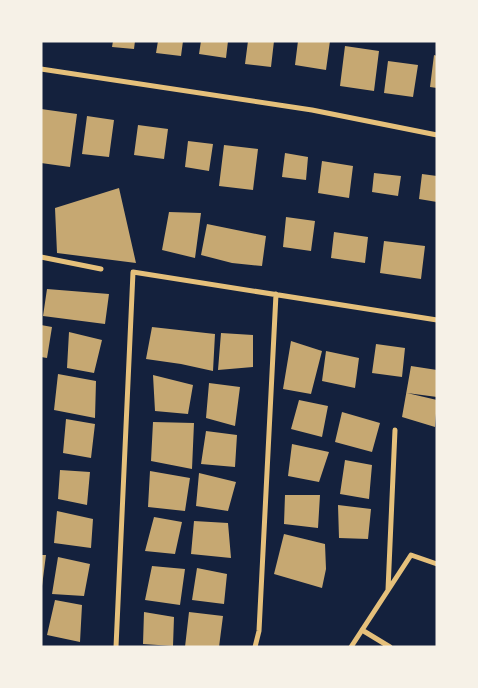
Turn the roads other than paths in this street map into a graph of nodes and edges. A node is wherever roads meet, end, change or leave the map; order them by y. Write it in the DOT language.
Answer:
graph roads {
  1 [pos="41,69"];
  2 [pos="437,135"];
  3 [pos="41,257"];
  4 [pos="100,269"];
  5 [pos="276,294"];
  6 [pos="437,320"];
  7 [pos="395,430"];
  8 [pos="437,564"];
  9 [pos="388,590"];
  10 [pos="362,630"];
  11 [pos="116,647"];
  12 [pos="256,647"];
  13 [pos="351,647"];
  14 [pos="390,647"];
  1 -- 2 [label="street"];
  3 -- 4 [label="street"];
  5 -- 6 [label="street"];
  5 -- 11 [label="street"];
  5 -- 12 [label="street"];
  7 -- 9 [label="street"];
  8 -- 9 [label="street"];
  9 -- 10 [label="street"];
  10 -- 13 [label="street"];
  10 -- 14 [label="street"];
}
